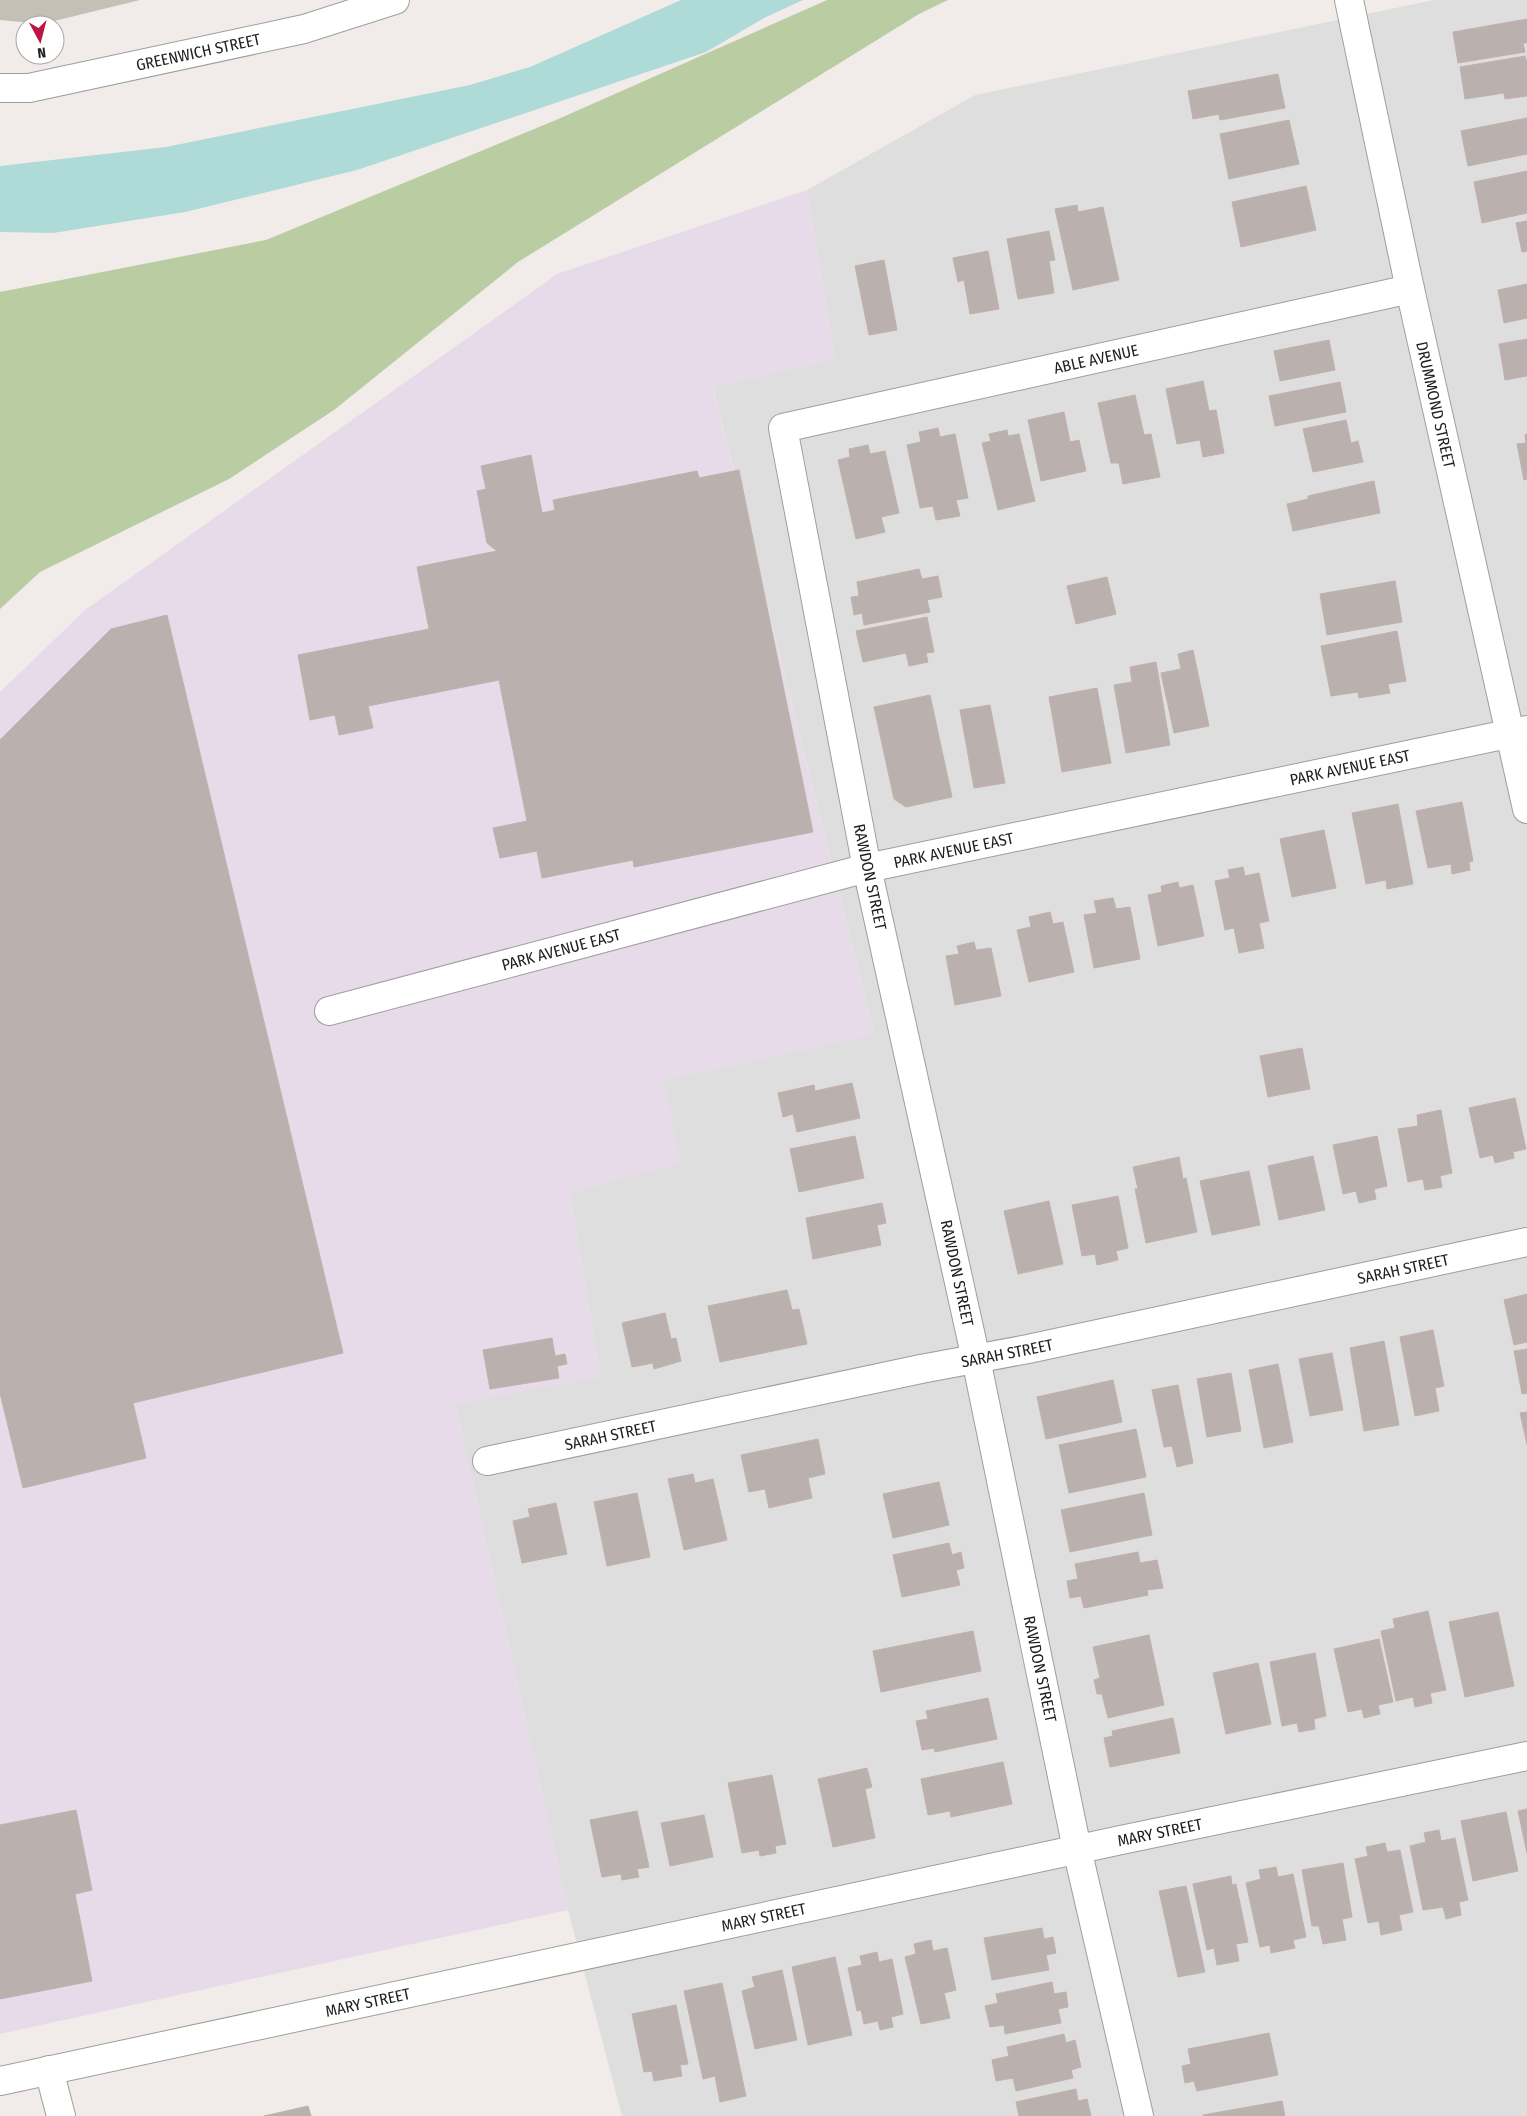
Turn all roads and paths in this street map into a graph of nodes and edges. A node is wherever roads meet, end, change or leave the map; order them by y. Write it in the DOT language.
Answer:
graph roads {
  1 [pos="395,0"];
  2 [pos="1349,0"];
  3 [pos="0,88"];
  4 [pos="1410,289"];
  5 [pos="783,428"];
  6 [pos="1518,732"];
  7 [pos="1527,809"];
  8 [pos="868,868"];
  9 [pos="329,1011"];
  10 [pos="1527,1242"];
  11 [pos="976,1359"];
  12 [pos="487,1461"];
  13 [pos="1527,1756"];
  14 [pos="1077,1849"];
  15 [pos="49,2070"];
  16 [pos="0,2081"];
  17 [pos="61,2116"];
  18 [pos="1139,2116"];
  1 -- 3 [label="street, GREENWICH STREET"];
  2 -- 4 [label="street, DRUMMOND STREET"];
  4 -- 5 [label="street, ABLE AVENUE"];
  4 -- 6 [label="street, DRUMMOND STREET"];
  5 -- 8 [label="street, RAWDON STREET"];
  6 -- 7 [label="street, DRUMMOND STREET"];
  6 -- 8 [label="street, PARK AVENUE EAST"];
  8 -- 9 [label="street, PARK AVENUE EAST"];
  8 -- 11 [label="street, RAWDON STREET"];
  10 -- 11 [label="street, SARAH STREET"];
  11 -- 12 [label="street, SARAH STREET"];
  11 -- 14 [label="street, RAWDON STREET"];
  13 -- 14 [label="street, MARY STREET"];
  14 -- 15 [label="street, MARY STREET"];
  14 -- 18 [label="street, RAWDON STREET"];
  15 -- 16 [label="street, MARY STREET"];
  15 -- 17 [label="street"];
}
